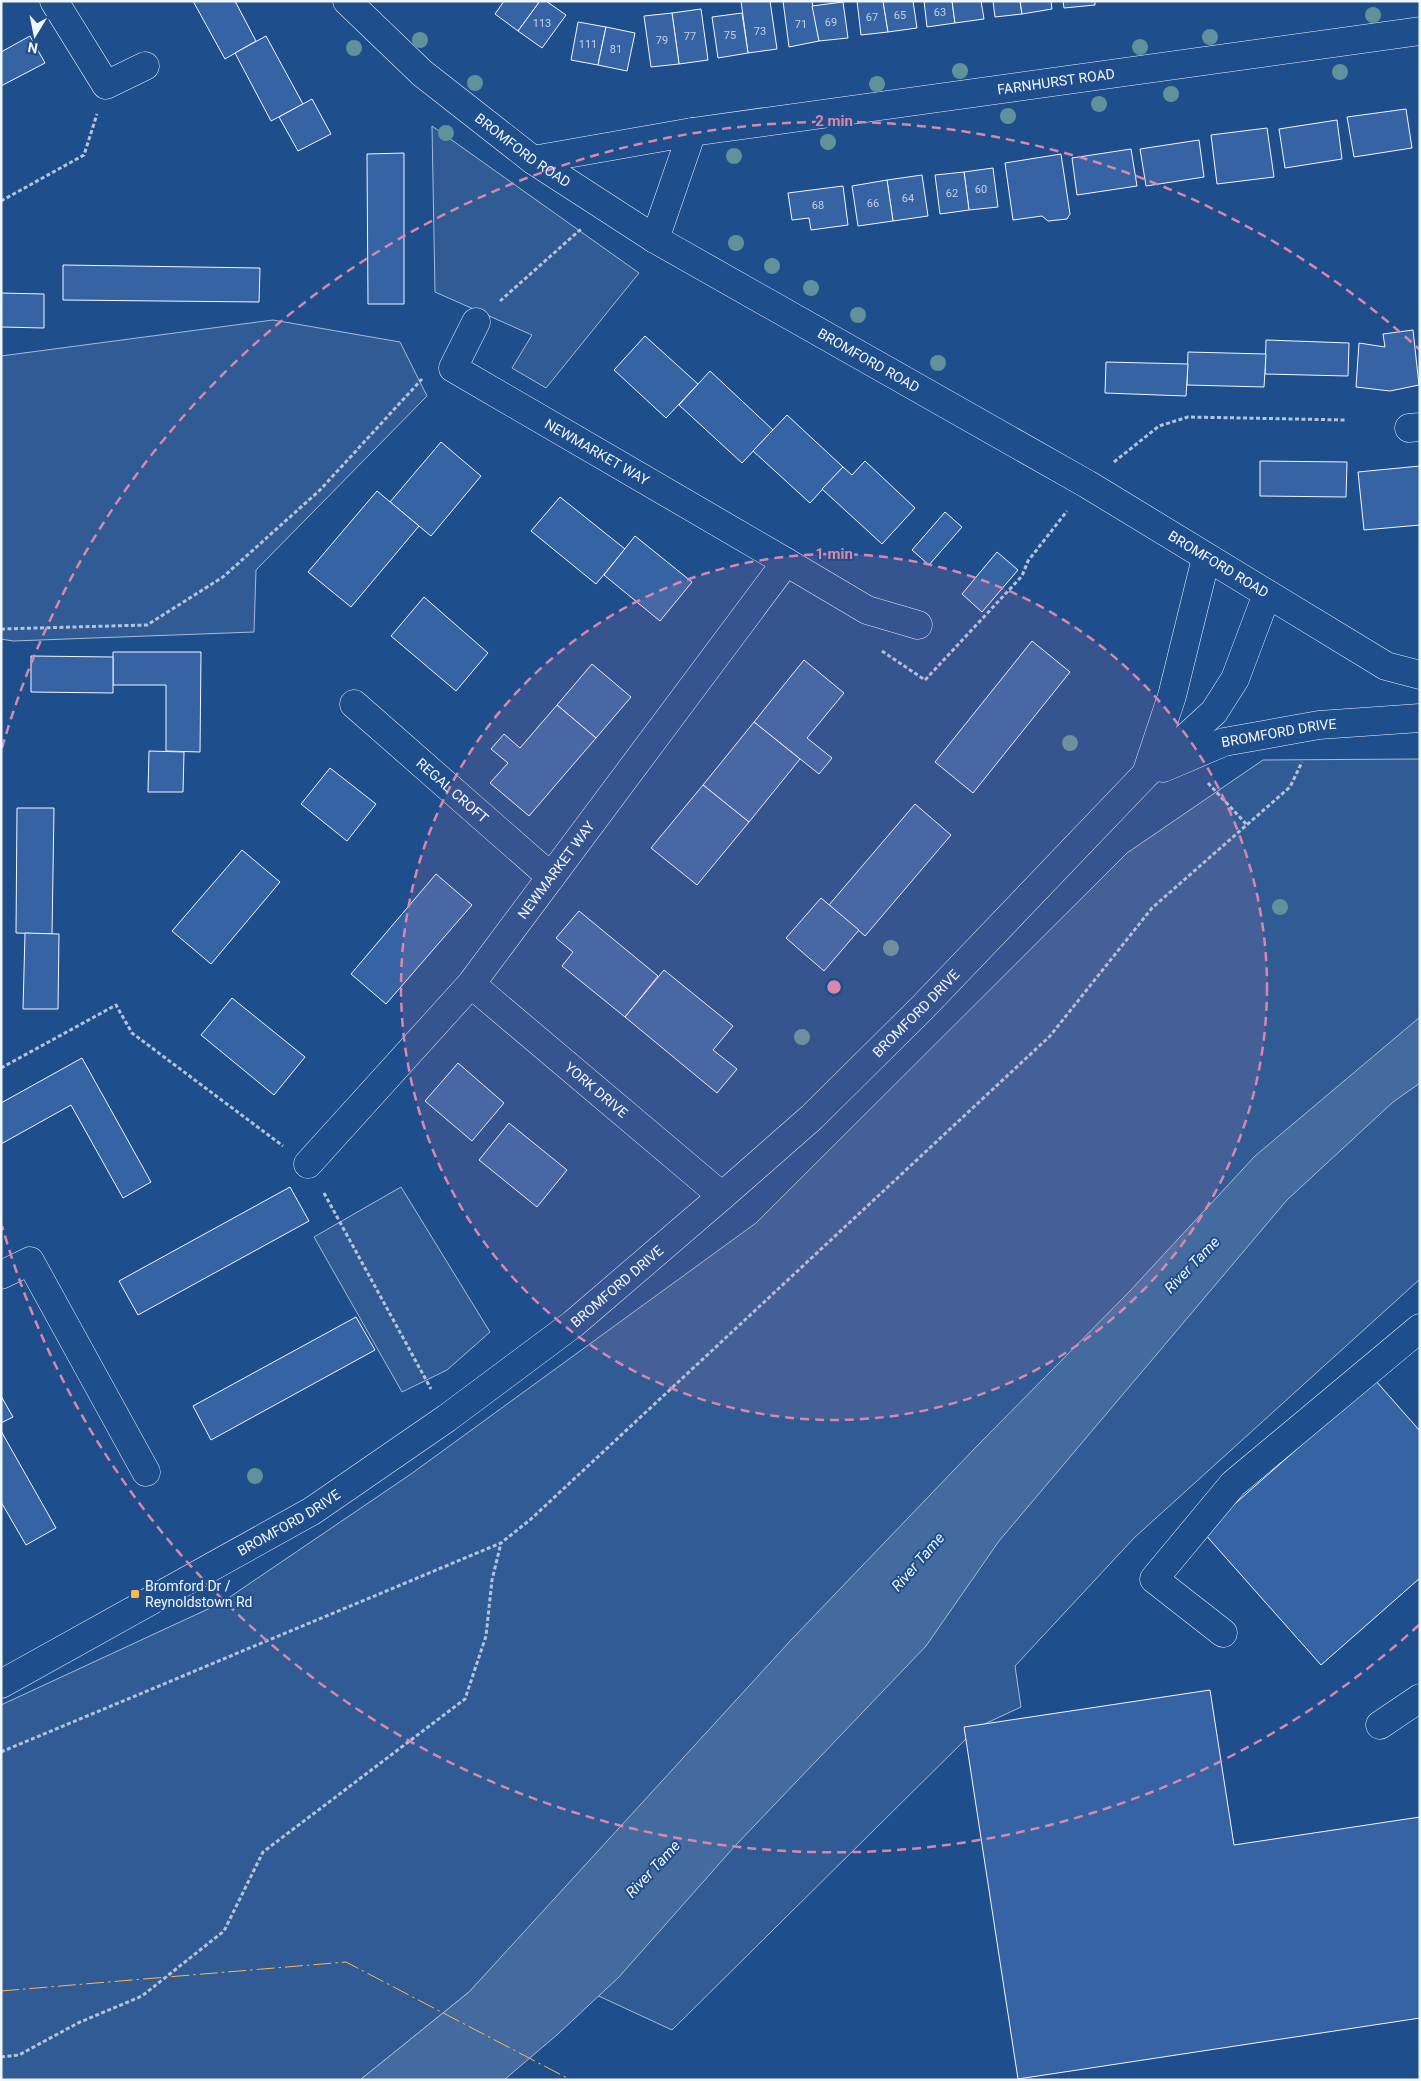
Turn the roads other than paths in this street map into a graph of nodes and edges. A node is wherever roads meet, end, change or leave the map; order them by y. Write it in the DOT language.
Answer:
graph roads {
  1 [pos="54,1"];
  2 [pos="347,1"];
  3 [pos="1420,31"];
  4 [pos="145,66"];
  5 [pos="692,132"];
  6 [pos="533,160"];
  7 [pos="655,239"];
  8 [pos="476,322"];
  9 [pos="1206,558"];
  10 [pos="786,562"];
  11 [pos="1267,594"];
  12 [pos="918,625"];
  13 [pos="1417,668"];
  14 [pos="354,704"];
  15 [pos="1420,718"];
  16 [pos="1145,775"];
  17 [pos="551,877"];
  18 [pos="470,984"];
  19 [pos="308,1164"];
  20 [pos="722,1196"];
  21 [pos="1,1275"];
  22 [pos="1420,1328"];
  23 [pos="146,1472"];
  24 [pos="1223,1633"];
  25 [pos="1,1684"];
  26 [pos="1420,1698"];
  27 [pos="1380,1725"];
  1 -- 4 [label="street"];
  2 -- 6 [label="street, BROMFORD ROAD"];
  3 -- 5 [label="street, FARNHURST ROAD"];
  5 -- 6 [label="street, FARNHURST ROAD"];
  5 -- 7 [label="street"];
  6 -- 7 [label="street, BROMFORD ROAD"];
  7 -- 9 [label="street, BROMFORD ROAD"];
  8 -- 10 [label="street, NEWMARKET WAY"];
  9 -- 11 [label="street, BROMFORD ROAD"];
  9 -- 16 [label="street, BROMFORD DRIVE"];
  10 -- 12 [label="street, NEWMARKET WAY"];
  10 -- 17 [label="street, NEWMARKET WAY"];
  11 -- 13 [label="street, BROMFORD ROAD"];
  11 -- 16 [label="street, BROMFORD DRIVE"];
  14 -- 17 [label="street, REGAL CROFT"];
  15 -- 16 [label="street, BROMFORD DRIVE"];
  16 -- 20 [label="street, BROMFORD DRIVE"];
  17 -- 18 [label="street, NEWMARKET WAY"];
  18 -- 19 [label="street, NEWMARKET WAY"];
  18 -- 20 [label="street, YORK DRIVE"];
  20 -- 25 [label="street, BROMFORD DRIVE"];
  21 -- 23 [label="street"];
  22 -- 24 [label="street"];
  26 -- 27 [label="street"];
}
